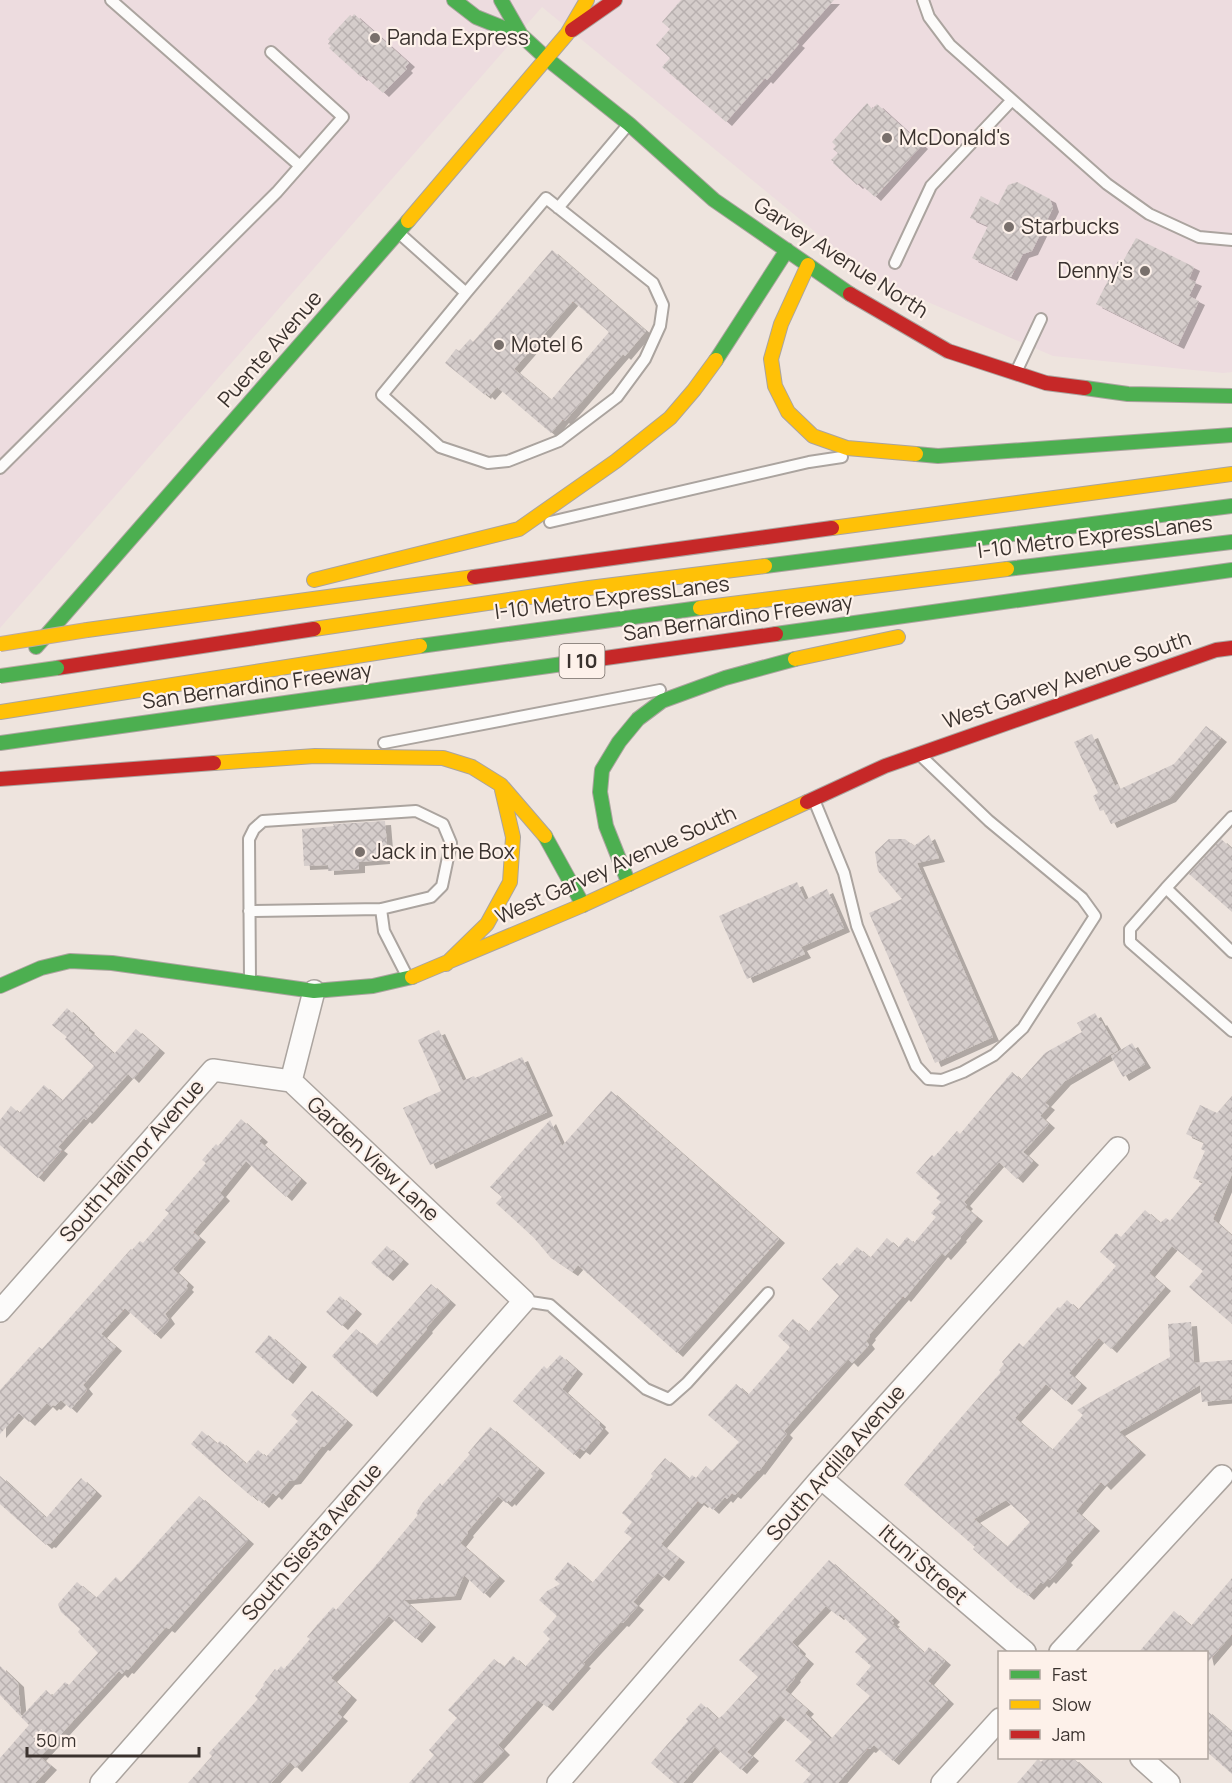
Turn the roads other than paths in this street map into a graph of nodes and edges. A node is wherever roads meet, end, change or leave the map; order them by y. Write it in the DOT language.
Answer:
graph roads {
  1 [pos="111,0"];
  2 [pos="454,0"];
  3 [pos="501,0"];
  4 [pos="587,0"];
  5 [pos="615,0"];
  6 [pos="922,0"];
  7 [pos="567,33"];
  8 [pos="521,35"];
  9 [pos="271,52"];
  10 [pos="546,58"];
  11 [pos="1012,100"];
  12 [pos="629,124"];
  13 [pos="300,166"];
  14 [pos="558,208"];
  15 [pos="399,232"];
  16 [pos="1232,240"];
  17 [pos="787,250"];
  18 [pos="896,262"];
  19 [pos="808,265"];
  20 [pos="466,293"];
  21 [pos="1041,319"];
  22 [pos="1015,373"];
  23 [pos="1232,396"];
  24 [pos="1232,435"];
  25 [pos="881,452"];
  26 [pos="0,468"];
  27 [pos="1232,474"];
  28 [pos="1232,506"];
  29 [pos="519,529"];
  30 [pos="1232,542"];
  31 [pos="1232,570"];
  32 [pos="1164,580"];
  33 [pos="306,581"];
  34 [pos="248,594"];
  35 [pos="981,619"];
  36 [pos="87,630"];
  37 [pos="913,634"];
  38 [pos="0,644"];
  39 [pos="1232,648"];
  40 [pos="1216,650"];
  41 [pos="1232,664"];
  42 [pos="0,676"];
  43 [pos="725,678"];
  44 [pos="0,688"];
  45 [pos="0,712"];
  46 [pos="0,743"];
  47 [pos="919,754"];
  48 [pos="315,756"];
  49 [pos="0,778"];
  50 [pos="501,785"];
  51 [pos="814,799"];
  52 [pos="1232,817"];
  53 [pos="629,884"];
  54 [pos="1166,888"];
  55 [pos="583,905"];
  56 [pos="381,909"];
  57 [pos="249,911"];
  58 [pos="1232,952"];
  59 [pos="446,964"];
  60 [pos="408,979"];
  61 [pos="250,982"];
  62 [pos="0,986"];
  63 [pos="314,991"];
  64 [pos="1232,1031"];
  65 [pos="291,1081"];
  66 [pos="1118,1148"];
  67 [pos="768,1293"];
  68 [pos="524,1301"];
  69 [pos="0,1311"];
  70 [pos="1222,1476"];
  71 [pos="822,1478"];
  72 [pos="1023,1651"];
  73 [pos="1062,1651"];
  74 [pos="998,1720"];
  75 [pos="1142,1759"];
  76 [pos="101,1783"];
  77 [pos="558,1783"];
  78 [pos="942,1783"];
  79 [pos="1169,1783"];
  1 -- 13 [label="lane"];
  2 -- 8 [label="main road"];
  3 -- 8 [label="main road"];
  4 -- 7 [label="main road, Puente Avenue"];
  5 -- 7 [label="main road, Puente Avenue"];
  6 -- 11 [label="lane"];
  7 -- 10 [label="main road, Puente Avenue"];
  8 -- 10 [label="main road, Garvey Avenue North"];
  9 -- 13 [label="lane"];
  10 -- 12 [label="main road, Garvey Avenue North"];
  10 -- 15 [label="main road, Puente Avenue"];
  11 -- 16 [label="lane"];
  11 -- 18 [label="lane"];
  12 -- 14 [label="lane"];
  12 -- 17 [label="main road, Garvey Avenue North"];
  13 -- 26 [label="lane"];
  14 -- 20 [label="lane"];
  14 -- 20 [label="lane"];
  15 -- 20 [label="lane"];
  15 -- 44 [label="main road, Puente Avenue"];
  17 -- 19 [label="main road, Garvey Avenue North"];
  17 -- 29 [label="main road"];
  19 -- 22 [label="main road, Garvey Avenue North"];
  19 -- 25 [label="main road"];
  21 -- 22 [label="lane"];
  22 -- 23 [label="main road, Garvey Avenue North"];
  24 -- 25 [label="main road"];
  25 -- 29 [label="lane"];
  27 -- 36 [label="main road"];
  28 -- 42 [label="main road, I-10 Metro ExpressLanes, bridge"];
  29 -- 33 [label="main road"];
  30 -- 45 [label="main road, I-10 Metro ExpressLanes"];
  31 -- 32 [label="main road, San Bernardino Freeway / I 10"];
  32 -- 35 [label="main road"];
  32 -- 46 [label="main road, San Bernardino Freeway / I 10"];
  34 -- 36 [label="main road"];
  36 -- 38 [label="main road, bridge"];
  37 -- 43 [label="main road"];
  39 -- 40 [label="main road, West Garvey Avenue South"];
  40 -- 41 [label="main road"];
  40 -- 47 [label="main road, West Garvey Avenue South"];
  43 -- 48 [label="lane"];
  43 -- 53 [label="main road"];
  47 -- 51 [label="main road, West Garvey Avenue South"];
  47 -- 51 [label="lane"];
  48 -- 49 [label="main road"];
  48 -- 50 [label="main road"];
  50 -- 55 [label="main road"];
  50 -- 59 [label="main road"];
  51 -- 53 [label="main road, West Garvey Avenue South"];
  52 -- 54 [label="lane"];
  53 -- 55 [label="main road, West Garvey Avenue South"];
  54 -- 58 [label="lane"];
  54 -- 64 [label="lane"];
  55 -- 59 [label="main road, West Garvey Avenue South"];
  56 -- 57 [label="lane"];
  56 -- 57 [label="lane"];
  56 -- 60 [label="lane"];
  57 -- 61 [label="lane"];
  59 -- 60 [label="main road, West Garvey Avenue South"];
  60 -- 63 [label="main road, West Garvey Avenue South"];
  61 -- 62 [label="main road, West Garvey Avenue South"];
  61 -- 63 [label="main road, West Garvey Avenue South"];
  63 -- 65 [label="street, Garden View Lane"];
  65 -- 68 [label="street, Garden View Lane"];
  65 -- 69 [label="street, South Halinor Avenue"];
  66 -- 71 [label="street, South Ardilla Avenue"];
  67 -- 68 [label="lane"];
  68 -- 76 [label="street, South Siesta Avenue"];
  70 -- 73 [label="street"];
  71 -- 72 [label="street, Ituni Street"];
  71 -- 77 [label="street, South Ardilla Avenue"];
  74 -- 78 [label="street"];
  75 -- 79 [label="street"];
}
